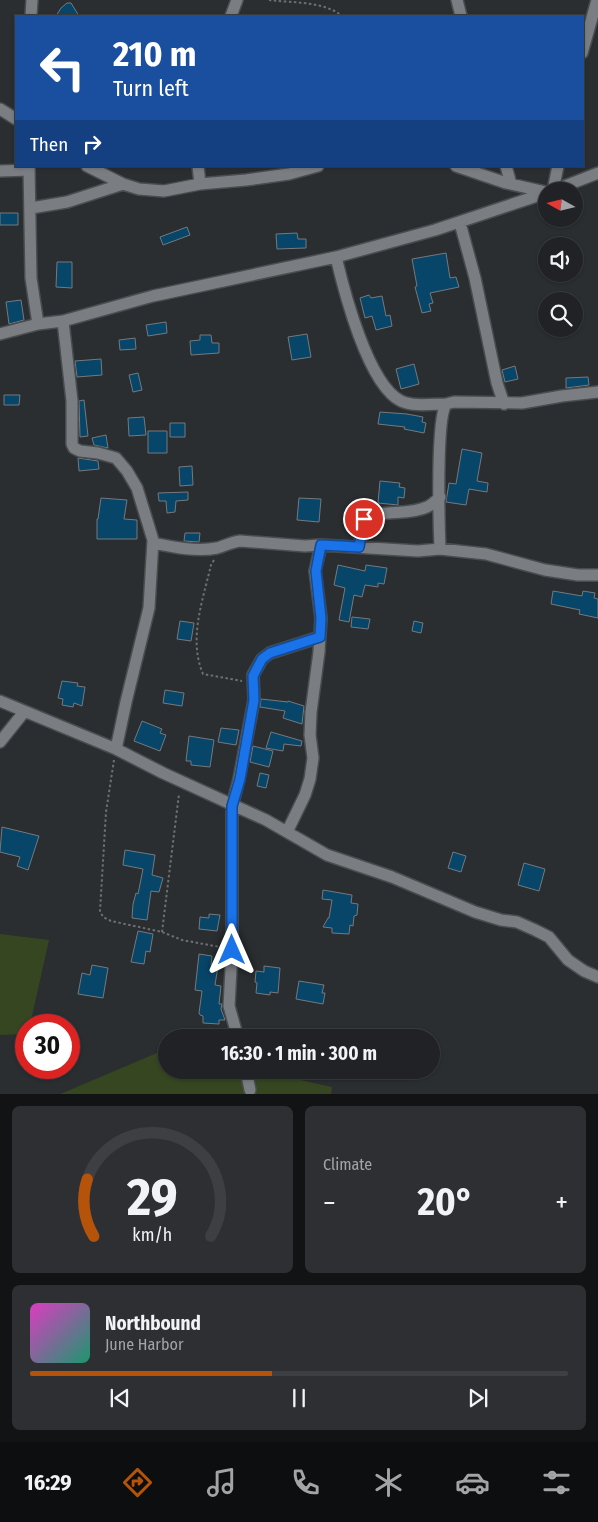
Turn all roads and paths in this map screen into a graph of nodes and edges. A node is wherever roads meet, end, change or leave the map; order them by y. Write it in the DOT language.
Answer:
graph roads {
  1 [pos="32,0"];
  2 [pos="237,0"];
  3 [pos="270,0"];
  4 [pos="456,0"];
  5 [pos="598,0"];
  6 [pos="31,15"];
  7 [pos="232,15"];
  8 [pos="341,15"];
  9 [pos="461,15"];
  10 [pos="584,46"];
  11 [pos="0,109"];
  12 [pos="15,118"];
  13 [pos="89,167"];
  14 [pos="198,167"];
  15 [pos="314,167"];
  16 [pos="459,167"];
  17 [pos="506,167"];
  18 [pos="558,167"];
  19 [pos="29,168"];
  20 [pos="0,171"];
  21 [pos="598,173"];
  22 [pos="552,182"];
  23 [pos="575,182"];
  24 [pos="122,184"];
  25 [pos="200,184"];
  26 [pos="511,184"];
  27 [pos="538,190"];
  28 [pos="538,196"];
  29 [pos="30,208"];
  30 [pos="460,222"];
  31 [pos="336,257"];
  32 [pos="63,321"];
  33 [pos="38,324"];
  34 [pos="0,334"];
  35 [pos="598,392"];
  36 [pos="446,404"];
  37 [pos="504,404"];
  38 [pos="440,497"];
  39 [pos="153,543"];
  40 [pos="321,545"];
  41 [pos="359,547"];
  42 [pos="220,548"];
  43 [pos="440,550"];
  44 [pos="598,575"];
  45 [pos="320,637"];
  46 [pos="254,684"];
  47 [pos="0,701"];
  48 [pos="24,712"];
  49 [pos="0,742"];
  50 [pos="116,749"];
  51 [pos="180,782"];
  52 [pos="232,806"];
  53 [pos="287,832"];
  54 [pos="162,932"];
  55 [pos="232,950"];
  56 [pos="598,977"];
  57 [pos="235,1029"];
  58 [pos="248,1079"];
  59 [pos="250,1090"];
  1 -- 6 [label="street"];
  2 -- 7 [label="street"];
  3 -- 8 [label="path"];
  4 -- 9 [label="street"];
  5 -- 10 [label="street"];
  11 -- 12 [label="street"];
  13 -- 24 [label="street"];
  14 -- 25 [label="street"];
  15 -- 25 [label="street"];
  16 -- 26 [label="street"];
  17 -- 26 [label="street"];
  18 -- 22 [label="street"];
  19 -- 20 [label="street"];
  19 -- 29 [label="street"];
  21 -- 23 [label="street"];
  24 -- 25 [label="street"];
  24 -- 29 [label="street"];
  26 -- 27 [label="street"];
  28 -- 30 [label="street"];
  29 -- 33 [label="street"];
  30 -- 31 [label="street"];
  30 -- 37 [label="street"];
  31 -- 32 [label="street"];
  31 -- 36 [label="street"];
  32 -- 33 [label="street"];
  32 -- 39 [label="street"];
  33 -- 34 [label="street"];
  35 -- 37 [label="street"];
  36 -- 37 [label="street"];
  36 -- 38 [label="street"];
  38 -- 41 [label="street"];
  38 -- 43 [label="street"];
  39 -- 42 [label="street"];
  39 -- 50 [label="street"];
  40 -- 41 [label="street"];
  40 -- 42 [label="street"];
  40 -- 45 [label="street"];
  41 -- 43 [label="street"];
  42 -- 46 [label="path"];
  43 -- 44 [label="street"];
  45 -- 46 [label="street"];
  45 -- 53 [label="street"];
  46 -- 52 [label="street"];
  47 -- 48 [label="street"];
  48 -- 49 [label="street"];
  48 -- 50 [label="street"];
  50 -- 51 [label="street"];
  50 -- 54 [label="path"];
  51 -- 52 [label="street"];
  51 -- 54 [label="path"];
  52 -- 53 [label="street"];
  52 -- 55 [label="street"];
  53 -- 56 [label="street"];
  54 -- 55 [label="path"];
  55 -- 57 [label="street"];
  58 -- 59 [label="street"];
}
